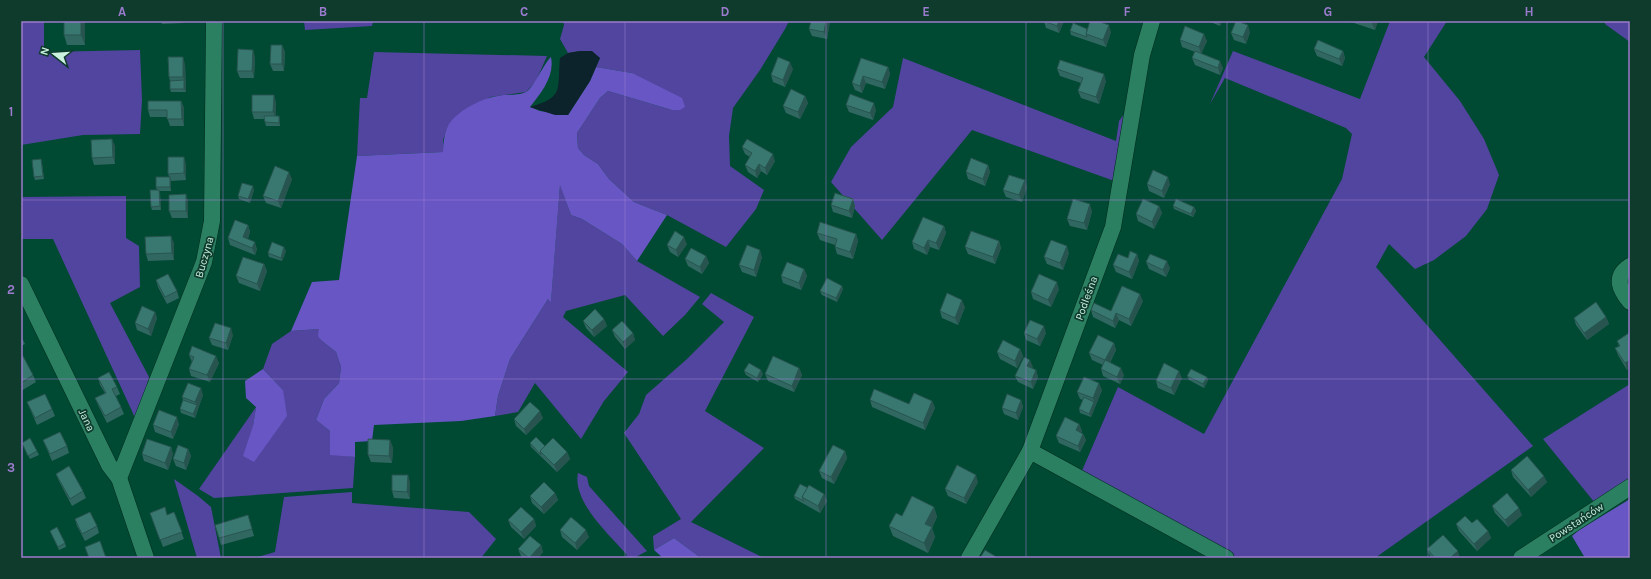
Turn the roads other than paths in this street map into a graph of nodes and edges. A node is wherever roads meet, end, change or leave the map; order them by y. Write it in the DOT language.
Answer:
graph roads {
  1 [pos="214,21"];
  2 [pos="1152,21"];
  3 [pos="1630,266"];
  4 [pos="21,284"];
  5 [pos="1630,302"];
  6 [pos="1030,451"];
  7 [pos="119,478"];
  8 [pos="1630,487"];
  9 [pos="146,558"];
  10 [pos="968,558"];
  11 [pos="1226,558"];
  12 [pos="1521,558"];
  1 -- 7 [label="street, Buczyna"];
  2 -- 6 [label="street, Podleśna"];
  3 -- 5 [label="street"];
  4 -- 7 [label="street, Jana"];
  6 -- 10 [label="street, Podleśna"];
  6 -- 11 [label="street"];
  7 -- 9 [label="street, Jana"];
  8 -- 12 [label="street, Powstańców"];
}
